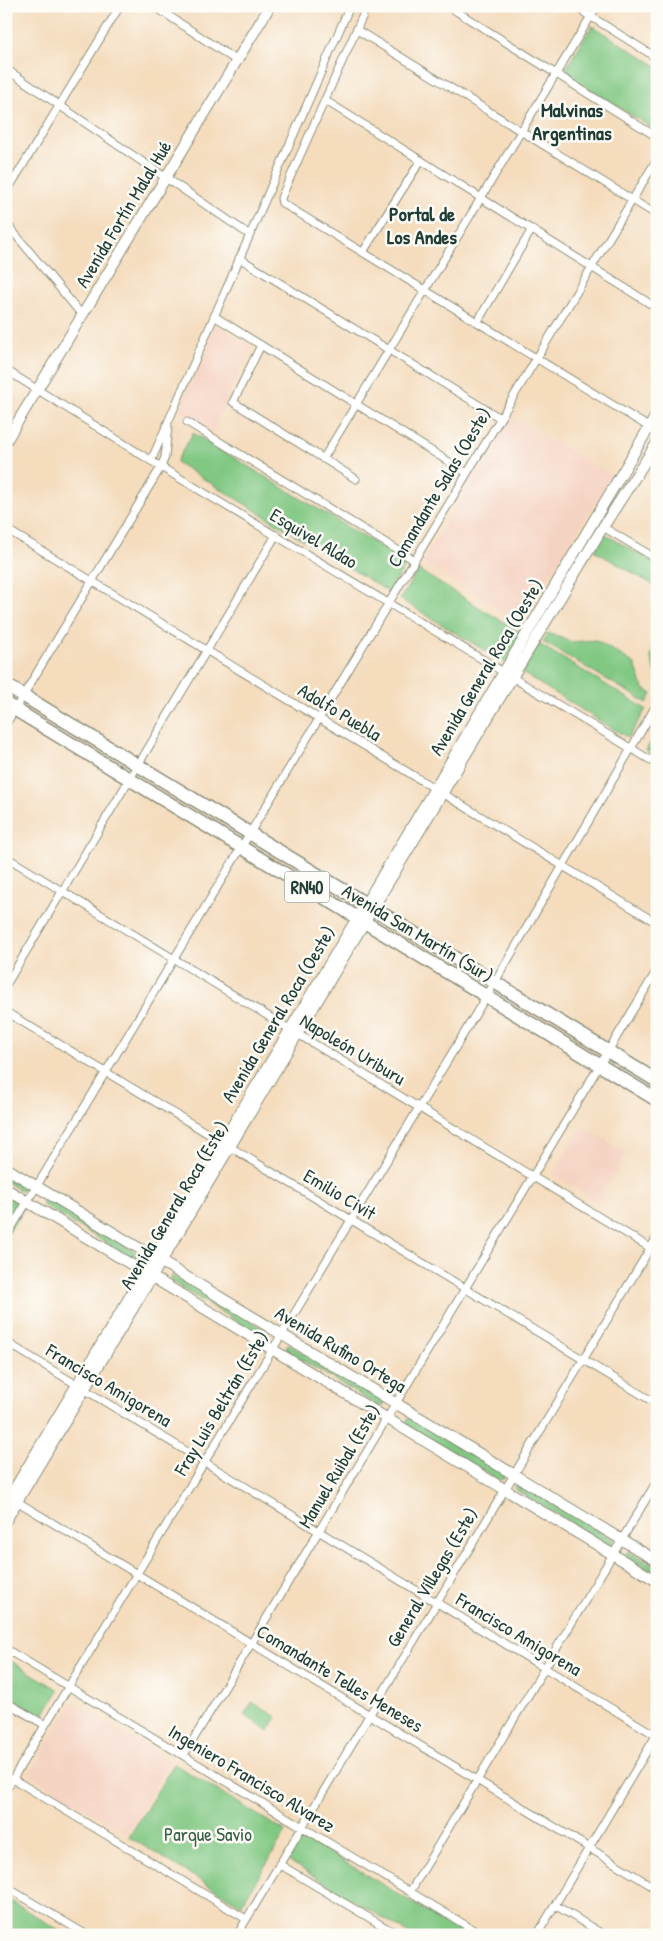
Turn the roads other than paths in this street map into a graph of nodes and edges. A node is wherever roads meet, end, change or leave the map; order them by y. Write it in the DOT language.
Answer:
graph roads {
  1 [pos="120,6"];
  2 [pos="154,6"];
  3 [pos="270,6"];
  4 [pos="367,6"];
  5 [pos="448,6"];
  6 [pos="574,6"];
  7 [pos="596,6"];
  8 [pos="348,8"];
  9 [pos="590,16"];
  10 [pos="357,30"];
  11 [pos="657,58"];
  12 [pos="237,61"];
  13 [pos="6,69"];
  14 [pos="556,74"];
  15 [pos="326,101"];
  16 [pos="60,105"];
  17 [pos="522,130"];
  18 [pos="657,137"];
  19 [pos="657,159"];
  20 [pos="421,160"];
  21 [pos="165,177"];
  22 [pos="6,193"];
  23 [pos="482,197"];
  24 [pos="632,199"];
  25 [pos="657,215"];
  26 [pos="6,223"];
  27 [pos="532,229"];
  28 [pos="250,235"];
  29 [pos="363,252"];
  30 [pos="239,258"];
  31 [pos="591,266"];
  32 [pos="425,290"];
  33 [pos="657,308"];
  34 [pos="82,315"];
  35 [pos="214,316"];
  36 [pos="478,321"];
  37 [pos="261,345"];
  38 [pos="389,350"];
  39 [pos="536,358"];
  40 [pos="6,370"];
  41 [pos="37,390"];
  42 [pos="356,404"];
  43 [pos="657,414"];
  44 [pos="169,418"];
  45 [pos="500,418"];
  46 [pos="187,422"];
  47 [pos="653,430"];
  48 [pos="6,441"];
  49 [pos="657,442"];
  50 [pos="323,459"];
  51 [pos="151,461"];
  52 [pos="161,467"];
  53 [pos="467,473"];
  54 [pos="356,479"];
  55 [pos="603,527"];
  56 [pos="6,529"];
  57 [pos="276,534"];
  58 [pos="657,559"];
  59 [pos="414,560"];
  60 [pos="93,581"];
  61 [pos="389,602"];
  62 [pos="207,650"];
  63 [pos="508,675"];
  64 [pos="6,685"];
  65 [pos="23,695"];
  66 [pos="11,706"];
  67 [pos="656,708"];
  68 [pos="319,718"];
  69 [pos="6,724"];
  70 [pos="630,748"];
  71 [pos="657,764"];
  72 [pos="138,765"];
  73 [pos="130,779"];
  74 [pos="439,791"];
  75 [pos="249,833"];
  76 [pos="241,847"];
  77 [pos="6,857"];
  78 [pos="562,865"];
  79 [pos="62,892"];
  80 [pos="369,905"];
  81 [pos="360,920"];
  82 [pos="657,923"];
  83 [pos="174,959"];
  84 [pos="657,970"];
  85 [pos="495,982"];
  86 [pos="6,985"];
  87 [pos="486,996"];
  88 [pos="6,1012"];
  89 [pos="293,1032"];
  90 [pos="608,1051"];
  91 [pos="600,1065"];
  92 [pos="106,1072"];
  93 [pos="657,1081"];
  94 [pos="657,1100"];
  95 [pos="419,1108"];
  96 [pos="226,1144"];
  97 [pos="6,1168"];
  98 [pos="532,1177"];
  99 [pos="37,1186"];
  100 [pos="6,1189"];
  101 [pos="27,1202"];
  102 [pos="351,1220"];
  103 [pos="6,1237"];
  104 [pos="657,1237"];
  105 [pos="650,1248"];
  106 [pos="657,1252"];
  107 [pos="157,1259"];
  108 [pos="148,1274"];
  109 [pos="465,1288"];
  110 [pos="282,1334"];
  111 [pos="6,1342"];
  112 [pos="273,1349"];
  113 [pos="582,1359"];
  114 [pos="81,1387"];
  115 [pos="396,1403"];
  116 [pos="657,1404"];
  117 [pos="387,1418"];
  118 [pos="204,1462"];
  119 [pos="513,1474"];
  120 [pos="657,1481"];
  121 [pos="504,1488"];
  122 [pos="10,1499"];
  123 [pos="6,1520"];
  124 [pos="319,1531"];
  125 [pos="622,1540"];
  126 [pos="613,1554"];
  127 [pos="657,1561"];
  128 [pos="137,1574"];
  129 [pos="657,1581"];
  130 [pos="436,1602"];
  131 [pos="251,1643"];
  132 [pos="6,1649"];
  133 [pos="544,1668"];
  134 [pos="69,1686"];
  135 [pos="6,1702"];
  136 [pos="369,1714"];
  137 [pos="45,1726"];
  138 [pos="656,1735"];
  139 [pos="184,1756"];
  140 [pos="13,1779"];
  141 [pos="477,1780"];
  142 [pos="6,1790"];
  143 [pos="302,1826"];
  144 [pos="589,1848"];
  145 [pos="279,1864"];
  146 [pos="6,1887"];
  147 [pos="657,1889"];
  148 [pos="410,1892"];
  149 [pos="555,1905"];
  150 [pos="246,1919"];
  151 [pos="87,1935"];
  152 [pos="237,1935"];
  153 [pos="398,1935"];
  154 [pos="482,1935"];
  155 [pos="537,1935"];
  156 [pos="604,1935"];
  1 -- 16 [label="street"];
  2 -- 12 [label="street"];
  3 -- 12 [label="main road, Avenida Fortín Malal Hué"];
  4 -- 10 [label="street"];
  5 -- 14 [label="street"];
  6 -- 9 [label="street"];
  7 -- 9 [label="street"];
  8 -- 28 [label="street"];
  9 -- 11 [label="street"];
  9 -- 14 [label="street"];
  10 -- 15 [label="street"];
  10 -- 17 [label="street"];
  12 -- 21 [label="main road, Avenida Fortín Malal Hué"];
  13 -- 16 [label="street"];
  14 -- 17 [label="street"];
  14 -- 18 [label="street"];
  15 -- 20 [label="street"];
  15 -- 29 [label="street"];
  16 -- 21 [label="street"];
  16 -- 22 [label="street"];
  17 -- 23 [label="street"];
  17 -- 24 [label="street"];
  19 -- 24 [label="street, Comandante Salas (Oeste)"];
  20 -- 23 [label="street"];
  20 -- 29 [label="street"];
  21 -- 28 [label="street"];
  21 -- 34 [label="main road, Avenida Fortín Malal Hué"];
  23 -- 27 [label="street"];
  23 -- 32 [label="street"];
  24 -- 25 [label="street"];
  24 -- 31 [label="street, Comandante Salas (Oeste)"];
  26 -- 34 [label="street"];
  27 -- 31 [label="street"];
  27 -- 36 [label="street"];
  28 -- 30 [label="street"];
  29 -- 32 [label="street"];
  30 -- 35 [label="street"];
  30 -- 38 [label="street"];
  31 -- 33 [label="street"];
  31 -- 39 [label="street, Comandante Salas (Oeste)"];
  32 -- 36 [label="street"];
  32 -- 38 [label="street"];
  34 -- 41 [label="main road, Avenida Fortín Malal Hué"];
  35 -- 37 [label="street"];
  35 -- 44 [label="street"];
  36 -- 39 [label="street"];
  37 -- 42 [label="street"];
  37 -- 50 [label="street"];
  38 -- 42 [label="street"];
  38 -- 45 [label="street"];
  39 -- 45 [label="street, Comandante Salas (Oeste)"];
  39 -- 47 [label="street"];
  40 -- 41 [label="street, Esquivel Aldao"];
  41 -- 48 [label="main road, Avenida Fortín Malal Hué"];
  41 -- 51 [label="street, Esquivel Aldao"];
  42 -- 50 [label="street"];
  42 -- 53 [label="street"];
  43 -- 47 [label="main road, Avenida General Roca (Oeste)"];
  44 -- 51 [label="street"];
  44 -- 52 [label="street"];
  45 -- 53 [label="street, Comandante Salas (Oeste)"];
  46 -- 59 [label="street"];
  47 -- 63 [label="main road, Avenida General Roca (Oeste)"];
  49 -- 55 [label="main road, Avenida General Roca (Oeste)"];
  50 -- 54 [label="street"];
  51 -- 52 [label="street, Esquivel Aldao"];
  52 -- 57 [label="street, Esquivel Aldao"];
  52 -- 60 [label="street"];
  53 -- 59 [label="street, Comandante Salas (Oeste)"];
  55 -- 58 [label="street"];
  55 -- 63 [label="main road, Avenida General Roca (Oeste)"];
  56 -- 60 [label="street, Adolfo Puebla"];
  57 -- 61 [label="street, Esquivel Aldao"];
  57 -- 62 [label="street"];
  59 -- 61 [label="street, Comandante Salas (Oeste)"];
  60 -- 62 [label="street, Adolfo Puebla"];
  60 -- 65 [label="street"];
  61 -- 63 [label="street, Esquivel Aldao"];
  61 -- 68 [label="street, Comandante Salas (Oeste)"];
  62 -- 68 [label="street, Adolfo Puebla"];
  62 -- 72 [label="street"];
  63 -- 70 [label="street, Esquivel Aldao"];
  63 -- 74 [label="main road, Avenida General Roca (Oeste)"];
  64 -- 65 [label="highway, Avenida San Martín (Sur) / RN40"];
  65 -- 66 [label="street"];
  65 -- 72 [label="highway, Avenida San Martín (Sur) / RN40"];
  66 -- 69 [label="street"];
  66 -- 73 [label="highway, Avenida San Martín (Sur) / RN40"];
  67 -- 70 [label="street, Fray Luis Beltrán (Este)"];
  68 -- 74 [label="street, Adolfo Puebla"];
  68 -- 75 [label="street, Comandante Salas (Oeste)"];
  70 -- 71 [label="street, Esquivel Aldao"];
  70 -- 78 [label="street, Fray Luis Beltrán (Este)"];
  72 -- 73 [label="street"];
  72 -- 75 [label="highway, Avenida San Martín (Sur) / RN40"];
  73 -- 76 [label="highway, Avenida San Martín (Sur) / RN40"];
  73 -- 79 [label="street"];
  74 -- 78 [label="street, Adolfo Puebla"];
  74 -- 80 [label="main road, Avenida General Roca (Oeste)"];
  75 -- 76 [label="street, Comandante Salas (Oeste)"];
  75 -- 80 [label="highway, Avenida San Martín (Sur) / RN40"];
  76 -- 81 [label="highway, Avenida San Martín (Sur) / RN40"];
  76 -- 83 [label="street, Comandante Salas (Oeste)"];
  77 -- 79 [label="street, Napoleón Uriburu"];
  78 -- 82 [label="street, Adolfo Puebla"];
  78 -- 85 [label="street, Fray Luis Beltrán (Este)"];
  79 -- 83 [label="street, Napoleón Uriburu"];
  79 -- 86 [label="street"];
  80 -- 81 [label="main road, Avenida General Roca (Oeste)"];
  80 -- 85 [label="highway, Avenida San Martín (Sur) / RN40"];
  81 -- 87 [label="highway, Avenida San Martín (Sur) / RN40"];
  81 -- 89 [label="main road, Avenida General Roca (Oeste)"];
  83 -- 89 [label="street, Napoleón Uriburu"];
  83 -- 92 [label="street, Comandante Salas (Oeste)"];
  84 -- 90 [label="street, Manuel Ruibal (Este)"];
  85 -- 87 [label="street, Fray Luis Beltrán (Este)"];
  85 -- 90 [label="highway, Avenida San Martín (Sur) / RN40"];
  87 -- 91 [label="highway, Avenida San Martín (Sur) / RN40"];
  87 -- 95 [label="street, Fray Luis Beltrán (Este)"];
  88 -- 92 [label="street, Emilio Civit"];
  89 -- 95 [label="street, Napoleón Uriburu"];
  89 -- 96 [label="main road, Avenida General Roca (Este)"];
  90 -- 91 [label="street, Manuel Ruibal (Este)"];
  90 -- 93 [label="highway, Avenida San Martín (Sur) / RN40"];
  91 -- 94 [label="highway, Avenida San Martín (Sur) / RN40"];
  91 -- 98 [label="street, Manuel Ruibal (Este)"];
  92 -- 96 [label="street, Emilio Civit"];
  92 -- 99 [label="street, Comandante Salas (Oeste)"];
  95 -- 98 [label="street, Napoleón Uriburu"];
  95 -- 102 [label="street, Fray Luis Beltrán (Este)"];
  96 -- 102 [label="street, Emilio Civit"];
  96 -- 107 [label="main road, Avenida General Roca (Este)"];
  97 -- 99 [label="main road, Avenida Rufino Ortega"];
  98 -- 105 [label="street, Napoleón Uriburu"];
  98 -- 109 [label="street, Manuel Ruibal (Este)"];
  99 -- 101 [label="street, Comandante Salas (Oeste)"];
  99 -- 107 [label="main road, Avenida Rufino Ortega"];
  100 -- 101 [label="main road, Avenida Rufino Ortega"];
  101 -- 103 [label="street, Comandante Salas (Oeste)"];
  101 -- 108 [label="main road, Avenida Rufino Ortega"];
  102 -- 109 [label="street, Emilio Civit"];
  102 -- 110 [label="street, Fray Luis Beltrán (Este)"];
  104 -- 105 [label="street, General Villegas (Este)"];
  105 -- 106 [label="street, Napoleón Uriburu"];
  105 -- 113 [label="street, General Villegas (Este)"];
  107 -- 108 [label="main road, Avenida General Roca (Este)"];
  107 -- 110 [label="main road, Avenida Rufino Ortega"];
  108 -- 112 [label="main road, Avenida Rufino Ortega"];
  108 -- 114 [label="main road, Avenida General Roca (Este)"];
  109 -- 113 [label="street, Emilio Civit"];
  109 -- 115 [label="street, Manuel Ruibal (Este)"];
  110 -- 112 [label="street, Fray Luis Beltrán (Este)"];
  110 -- 115 [label="main road, Avenida Rufino Ortega"];
  111 -- 114 [label="street, Francisco Amigorena"];
  112 -- 117 [label="main road, Avenida Rufino Ortega"];
  112 -- 118 [label="street, Fray Luis Beltrán (Este)"];
  113 -- 116 [label="street, Emilio Civit"];
  113 -- 119 [label="street, General Villegas (Este)"];
  114 -- 118 [label="street, Francisco Amigorena"];
  114 -- 122 [label="main road, Avenida General Roca (Este)"];
  115 -- 117 [label="street, Manuel Ruibal (Este)"];
  115 -- 119 [label="main road, Avenida Rufino Ortega"];
  117 -- 121 [label="main road, Avenida Rufino Ortega"];
  117 -- 124 [label="street, Manuel Ruibal (Este)"];
  118 -- 124 [label="street, Francisco Amigorena"];
  118 -- 128 [label="street, Fray Luis Beltrán (Este)"];
  119 -- 121 [label="street, General Villegas (Este)"];
  119 -- 125 [label="main road, Avenida Rufino Ortega"];
  120 -- 125 [label="street"];
  121 -- 126 [label="main road, Avenida Rufino Ortega"];
  121 -- 130 [label="street, General Villegas (Este)"];
  122 -- 123 [label="main road, Avenida General Roca (Este)"];
  122 -- 128 [label="street, Comandante Telles Meneses"];
  124 -- 130 [label="street, Francisco Amigorena"];
  124 -- 131 [label="street, Manuel Ruibal (Este)"];
  125 -- 126 [label="street"];
  125 -- 127 [label="main road, Avenida Rufino Ortega"];
  126 -- 129 [label="main road, Avenida Rufino Ortega"];
  126 -- 133 [label="street"];
  128 -- 131 [label="street, Comandante Telles Meneses"];
  128 -- 134 [label="street, Fray Luis Beltrán (Este)"];
  130 -- 133 [label="street, Francisco Amigorena"];
  130 -- 136 [label="street, General Villegas (Este)"];
  131 -- 136 [label="street, Comandante Telles Meneses"];
  131 -- 139 [label="street, Manuel Ruibal (Este)"];
  132 -- 134 [label="street, Ingeniero Francisco Alvarez"];
  133 -- 138 [label="street, Francisco Amigorena"];
  133 -- 141 [label="street"];
  134 -- 137 [label="street, Fray Luis Beltrán (Este)"];
  134 -- 139 [label="street, Ingeniero Francisco Alvarez"];
  135 -- 137 [label="street"];
  136 -- 141 [label="street, Comandante Telles Meneses"];
  136 -- 143 [label="street, General Villegas (Este)"];
  137 -- 140 [label="street, Fray Luis Beltrán (Este)"];
  138 -- 144 [label="street"];
  139 -- 143 [label="street, Ingeniero Francisco Alvarez"];
  140 -- 142 [label="street, Fray Luis Beltrán (Este)"];
  140 -- 150 [label="street"];
  141 -- 144 [label="street, Comandante Telles Meneses"];
  141 -- 148 [label="street"];
  143 -- 145 [label="street, General Villegas (Este)"];
  143 -- 148 [label="street, Ingeniero Francisco Alvarez"];
  144 -- 147 [label="street, Comandante Telles Meneses"];
  144 -- 149 [label="street"];
  145 -- 150 [label="street, General Villegas (Este)"];
  145 -- 153 [label="street"];
  146 -- 151 [label="street"];
  148 -- 154 [label="street, Ingeniero Francisco Alvarez"];
  149 -- 155 [label="street"];
  149 -- 156 [label="street"];
  150 -- 152 [label="street, General Villegas (Este)"];
}
